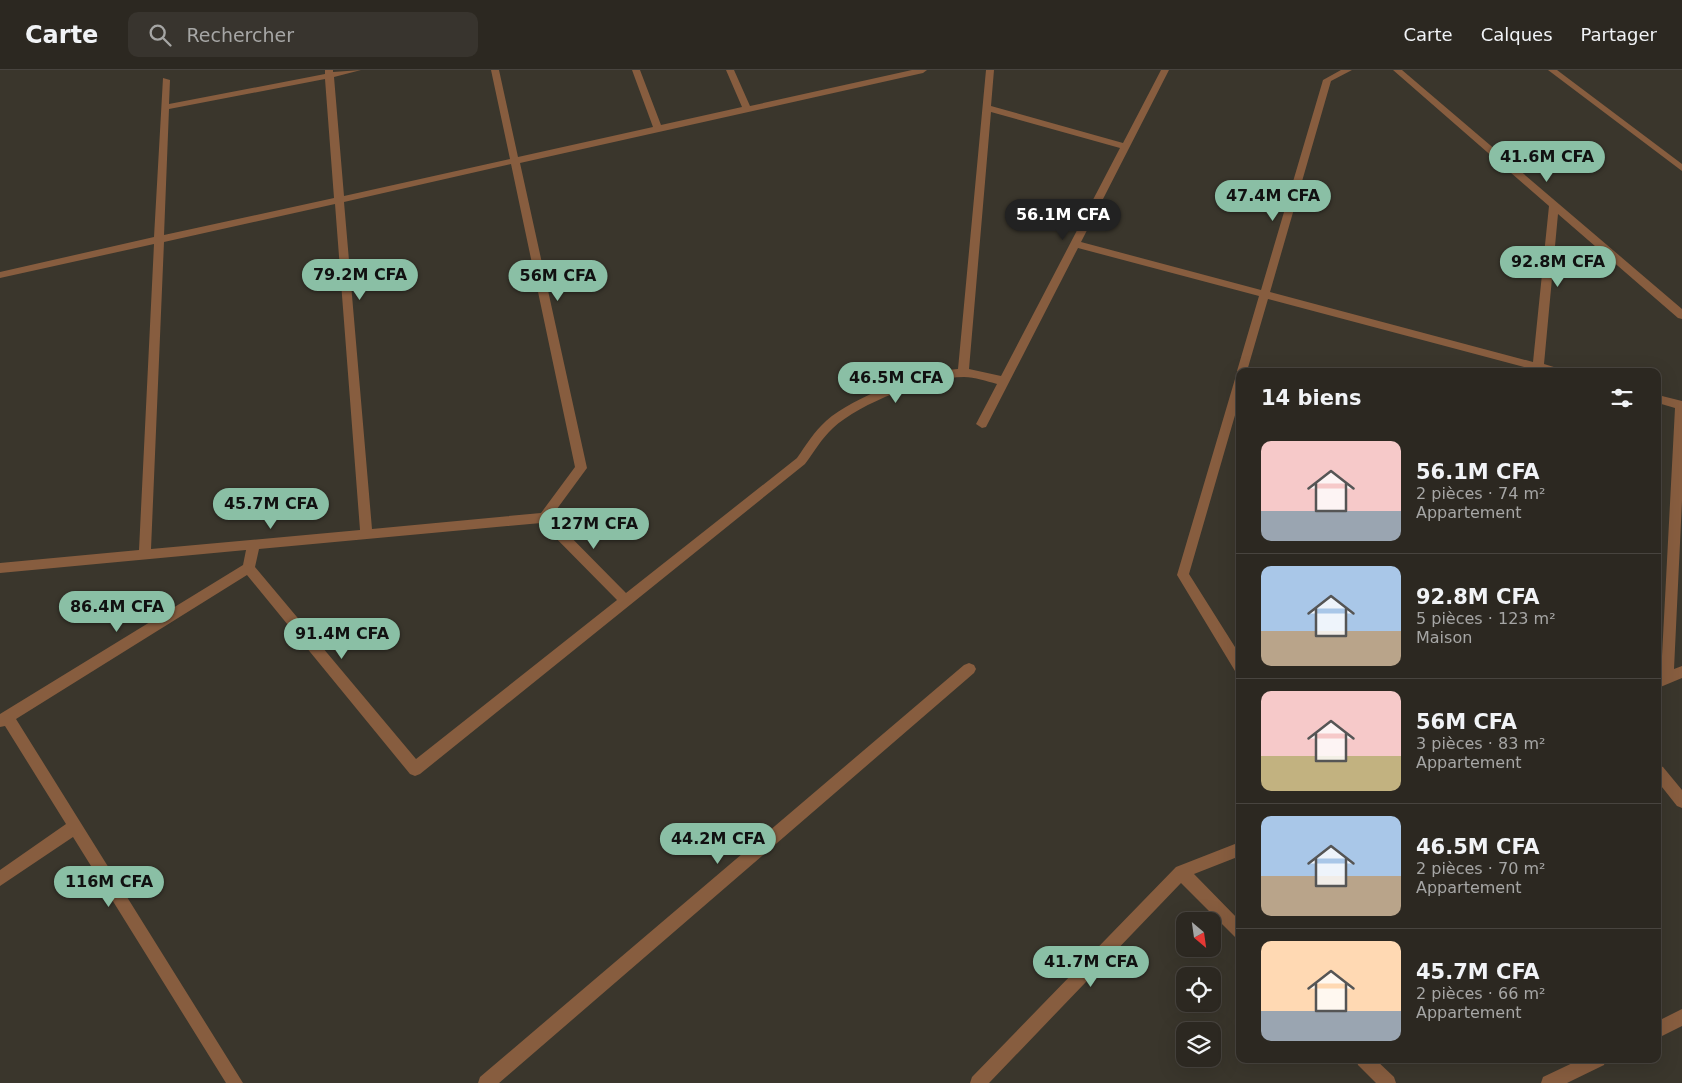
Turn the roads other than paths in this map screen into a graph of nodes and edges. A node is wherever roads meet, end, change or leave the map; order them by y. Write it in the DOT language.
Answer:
graph roads {
  1 [pos="357,70"];
  2 [pos="495,70"];
  3 [pos="636,70"];
  4 [pos="730,70"];
  5 [pos="923,70"];
  6 [pos="990,70"];
  7 [pos="1166,70"];
  8 [pos="1348,70"];
  9 [pos="1396,70"];
  10 [pos="1552,70"];
  11 [pos="330,73"];
  12 [pos="166,80"];
  13 [pos="165,107"];
  14 [pos="987,108"];
  15 [pos="747,109"];
  16 [pos="658,129"];
  17 [pos="1125,147"];
  18 [pos="514,161"];
  19 [pos="1682,168"];
  20 [pos="339,200"];
  21 [pos="1554,206"];
  22 [pos="160,240"];
  23 [pos="1075,244"];
  24 [pos="0,275"];
  25 [pos="1265,294"];
  26 [pos="1682,315"];
  27 [pos="1538,367"];
  28 [pos="1243,368"];
  29 [pos="1542,368"];
  30 [pos="963,373"];
  31 [pos="1005,381"];
  32 [pos="1236,393"];
  33 [pos="1661,400"];
  34 [pos="1682,405"];
  35 [pos="982,424"];
  36 [pos="544,518"];
  37 [pos="366,535"];
  38 [pos="254,545"];
  39 [pos="145,555"];
  40 [pos="0,568"];
  41 [pos="248,568"];
  42 [pos="626,601"];
  43 [pos="1236,661"];
  44 [pos="969,669"];
  45 [pos="1682,672"];
  46 [pos="1662,680"];
  47 [pos="4,719"];
  48 [pos="1661,776"];
  49 [pos="1682,801"];
  50 [pos="76,826"];
  51 [pos="1236,851"];
  52 [pos="1181,872"];
  53 [pos="0,879"];
  54 [pos="1236,928"];
  55 [pos="1682,1018"];
  56 [pos="1661,1028"];
  57 [pos="1368,1063"];
  58 [pos="1590,1063"];
  59 [pos="235,1083"];
  60 [pos="486,1083"];
  61 [pos="978,1083"];
  62 [pos="1388,1083"];
  63 [pos="1549,1083"];
  1 -- 11 [label="street"];
  2 -- 18 [label="street"];
  3 -- 16 [label="street"];
  4 -- 15 [label="street"];
  5 -- 15 [label="street"];
  6 -- 14 [label="street"];
  7 -- 17 [label="street"];
  8 -- 25 [label="street"];
  9 -- 21 [label="street"];
  10 -- 19 [label="street"];
  11 -- 13 [label="street"];
  11 -- 20 [label="street"];
  12 -- 13 [label="street"];
  13 -- 22 [label="street"];
  14 -- 17 [label="street"];
  14 -- 30 [label="street"];
  15 -- 16 [label="street"];
  16 -- 18 [label="street"];
  17 -- 23 [label="street"];
  18 -- 20 [label="street"];
  18 -- 36 [label="street"];
  20 -- 22 [label="street"];
  20 -- 37 [label="street"];
  21 -- 26 [label="street"];
  21 -- 27 [label="street"];
  22 -- 24 [label="street"];
  22 -- 39 [label="street"];
  23 -- 25 [label="street"];
  23 -- 31 [label="street"];
  25 -- 27 [label="street"];
  25 -- 28 [label="street"];
  27 -- 29 [label="street"];
  30 -- 31 [label="street"];
  30 -- 42 [label="street"];
  31 -- 35 [label="street"];
  32 -- 43 [label="street"];
  33 -- 34 [label="street"];
  34 -- 46 [label="street"];
  36 -- 37 [label="street"];
  36 -- 42 [label="street"];
  37 -- 38 [label="street"];
  38 -- 39 [label="street"];
  38 -- 41 [label="street"];
  39 -- 40 [label="street"];
  41 -- 42 [label="street"];
  41 -- 47 [label="street"];
  44 -- 60 [label="street"];
  45 -- 46 [label="street"];
  47 -- 50 [label="street"];
  48 -- 49 [label="street"];
  50 -- 53 [label="street"];
  50 -- 59 [label="street"];
  51 -- 52 [label="street"];
  52 -- 54 [label="street"];
  52 -- 61 [label="street"];
  55 -- 56 [label="street"];
  57 -- 62 [label="street"];
  58 -- 63 [label="street"];
}
